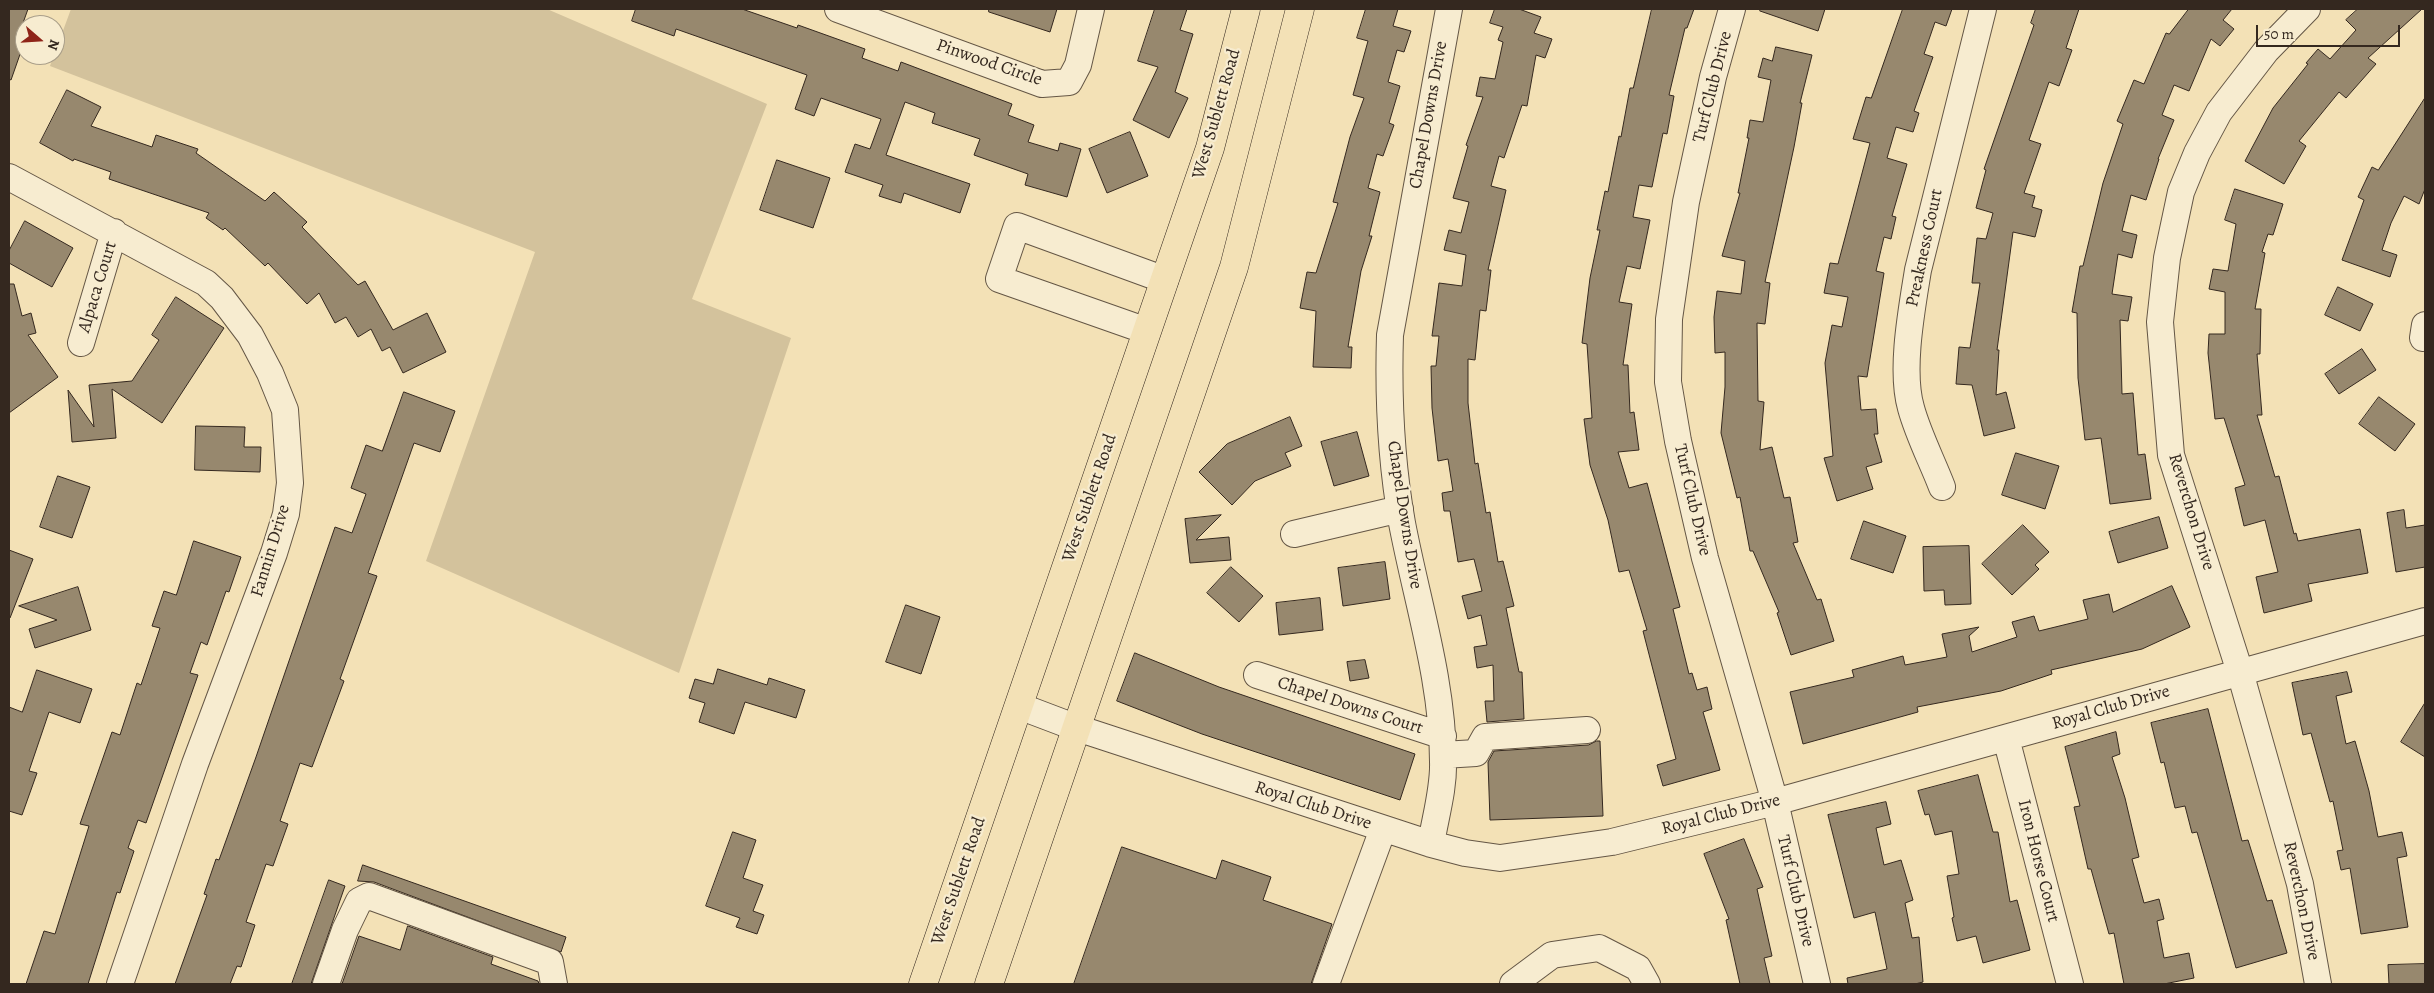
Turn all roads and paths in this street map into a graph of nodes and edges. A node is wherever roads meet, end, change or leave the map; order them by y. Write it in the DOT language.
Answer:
graph roads {
  1 [pos="838,9"];
  2 [pos="1091,9"];
  3 [pos="1246,9"];
  4 [pos="1300,9"];
  5 [pos="1449,9"];
  6 [pos="1732,9"];
  7 [pos="1983,9"];
  8 [pos="2307,9"];
  9 [pos="9,177"];
  10 [pos="114,232"];
  11 [pos="1165,280"];
  12 [pos="1147,331"];
  13 [pos="81,343"];
  14 [pos="1942,487"];
  15 [pos="1400,509"];
  16 [pos="1294,534"];
  17 [pos="2425,621"];
  18 [pos="2240,672"];
  19 [pos="1257,675"];
  20 [pos="1019,706"];
  21 [pos="1077,728"];
  22 [pos="1587,730"];
  23 [pos="2006,738"];
  24 [pos="1443,745"];
  25 [pos="1775,802"];
  26 [pos="1383,829"];
  27 [pos="1431,844"];
  28 [pos="120,984"];
  29 [pos="326,984"];
  30 [pos="554,984"];
  31 [pos="923,984"];
  32 [pos="989,984"];
  33 [pos="1326,984"];
  34 [pos="1512,984"];
  35 [pos="1647,984"];
  36 [pos="1816,984"];
  37 [pos="2070,984"];
  38 [pos="2318,984"];
  1 -- 2 [label="street, Pinwood Circle"];
  3 -- 11 [label="main road, West Sublett Road"];
  4 -- 21 [label="main road"];
  5 -- 15 [label="street, Chapel Downs Drive"];
  6 -- 25 [label="street, Turf Club Drive"];
  7 -- 14 [label="street, Preakness Court"];
  8 -- 18 [label="street, Reverchon Drive"];
  9 -- 10 [label="street, Fannin Drive"];
  10 -- 13 [label="street, Alpaca Court"];
  10 -- 28 [label="street, Fannin Drive"];
  11 -- 12 [label="main road, West Sublett Road"];
  11 -- 12 [label="street"];
  12 -- 20 [label="main road, West Sublett Road"];
  15 -- 16 [label="street"];
  15 -- 24 [label="street, Chapel Downs Drive"];
  17 -- 18 [label="street, Royal Club Drive"];
  18 -- 23 [label="street, Royal Club Drive"];
  18 -- 38 [label="street, Reverchon Drive"];
  19 -- 24 [label="street, Chapel Downs Court"];
  20 -- 21 [label="street, Royal Club Drive"];
  20 -- 31 [label="main road, West Sublett Road"];
  21 -- 26 [label="street, Royal Club Drive"];
  21 -- 32 [label="main road"];
  22 -- 24 [label="street, Chapel Downs Court"];
  23 -- 25 [label="street, Royal Club Drive"];
  23 -- 37 [label="street, Iron Horse Court"];
  24 -- 27 [label="street, Chapel Downs Drive"];
  25 -- 27 [label="street, Royal Club Drive"];
  25 -- 36 [label="street, Turf Club Drive"];
  26 -- 27 [label="street, Royal Club Drive"];
  26 -- 33 [label="street"];
  29 -- 30 [label="street"];
  34 -- 35 [label="street"];
}
